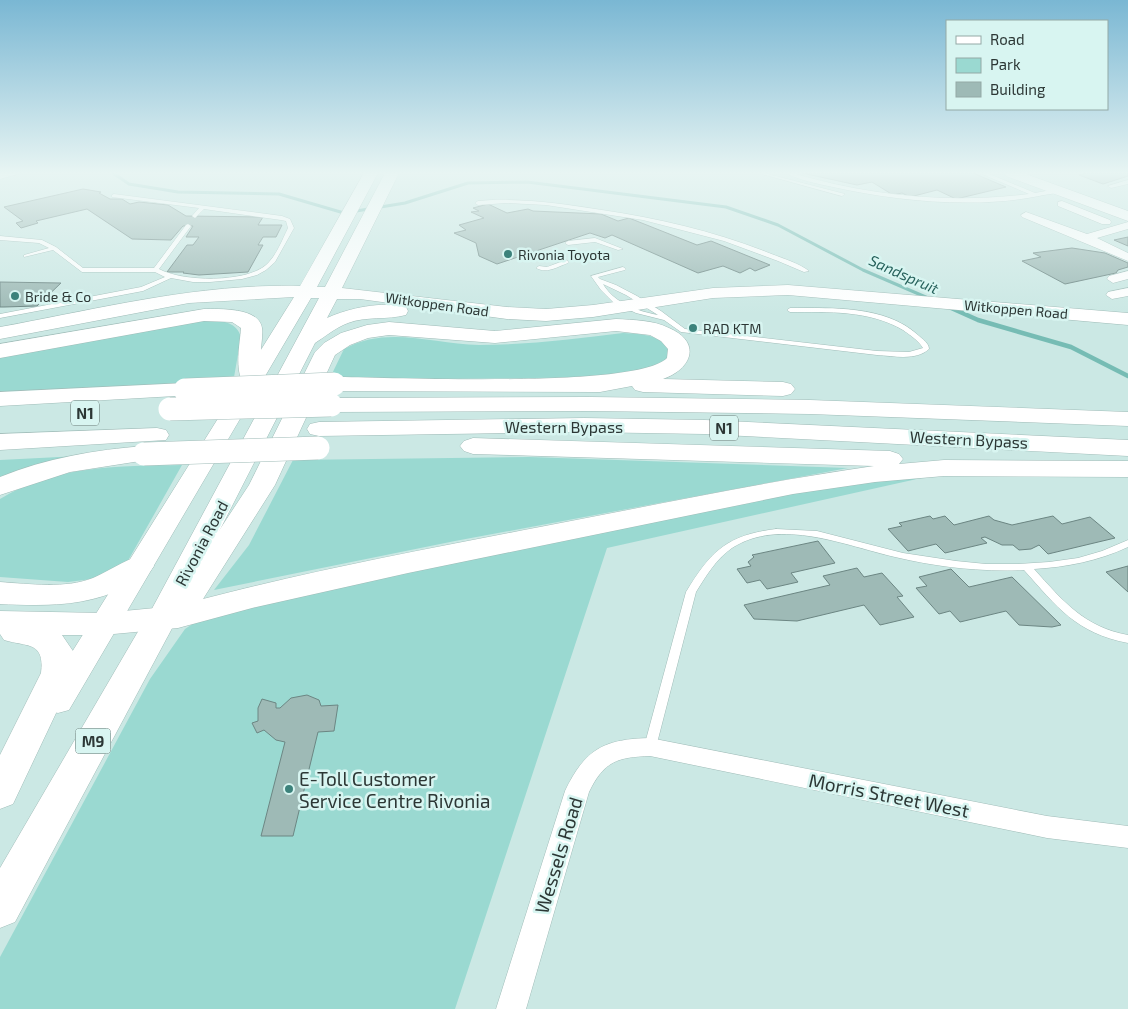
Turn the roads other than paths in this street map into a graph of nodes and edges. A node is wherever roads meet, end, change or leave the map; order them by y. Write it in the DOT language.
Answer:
graph roads {
  1 [pos="288,220"];
  2 [pos="345,220"];
  3 [pos="368,220"];
  4 [pos="648,220"];
  5 [pos="1038,220"];
  6 [pos="1070,220"];
  7 [pos="1106,220"];
  8 [pos="1128,225"];
  9 [pos="188,226"];
  10 [pos="1060,229"];
  11 [pos="1084,230"];
  12 [pos="0,238"];
  13 [pos="568,243"];
  14 [pos="54,248"];
  15 [pos="620,249"];
  16 [pos="26,256"];
  17 [pos="1128,256"];
  18 [pos="566,262"];
  19 [pos="319,266"];
  20 [pos="539,268"];
  21 [pos="623,268"];
  22 [pos="156,270"];
  23 [pos="806,271"];
  24 [pos="1128,275"];
  25 [pos="170,277"];
  26 [pos="1113,279"];
  27 [pos="599,282"];
  28 [pos="1128,292"];
  29 [pos="1112,295"];
  30 [pos="302,297"];
  31 [pos="240,298"];
  32 [pos="329,298"];
  33 [pos="790,310"];
  34 [pos="398,311"];
  35 [pos="645,311"];
  36 [pos="507,313"];
  37 [pos="0,316"];
  38 [pos="1128,319"];
  39 [pos="282,330"];
  40 [pos="0,333"];
  41 [pos="306,342"];
  42 [pos="0,344"];
  43 [pos="0,351"];
  44 [pos="252,379"];
  45 [pos="582,384"];
  46 [pos="333,395"];
  47 [pos="0,399"];
  48 [pos="1128,407"];
  49 [pos="0,417"];
  50 [pos="1128,419"];
  51 [pos="319,438"];
  52 [pos="0,442"];
  53 [pos="150,444"];
  54 [pos="1128,448"];
  55 [pos="1072,468"];
  56 [pos="1128,469"];
  57 [pos="0,487"];
  58 [pos="1128,543"];
  59 [pos="139,566"];
  60 [pos="1027,567"];
  61 [pos="0,594"];
  62 [pos="161,619"];
  63 [pos="0,622"];
  64 [pos="103,624"];
  65 [pos="0,632"];
  66 [pos="1128,639"];
  67 [pos="650,747"];
  68 [pos="0,793"];
  69 [pos="0,798"];
  70 [pos="1128,837"];
  71 [pos="0,908"];
  72 [pos="511,1009"];
  1 -- 25 [label="lane"];
  2 -- 19 [label="main road"];
  3 -- 32 [label="main road, Rivonia Road / M9"];
  4 -- 23 [label="lane"];
  5 -- 10 [label="street"];
  6 -- 11 [label="street"];
  7 -- 11 [label="street"];
  8 -- 11 [label="street"];
  9 -- 22 [label="lane"];
  10 -- 11 [label="street"];
  10 -- 11 [label="street"];
  11 -- 17 [label="street"];
  12 -- 14 [label="lane"];
  13 -- 15 [label="lane"];
  14 -- 16 [label="lane"];
  14 -- 22 [label="lane"];
  18 -- 20 [label="lane"];
  19 -- 30 [label="main road"];
  19 -- 31 [label="main road"];
  21 -- 27 [label="lane"];
  22 -- 25 [label="lane"];
  24 -- 26 [label="street"];
  25 -- 37 [label="lane"];
  27 -- 35 [label="lane"];
  27 -- 35 [label="lane"];
  27 -- 36 [label="main road"];
  28 -- 29 [label="street"];
  30 -- 31 [label="main road, Witkoppen Road"];
  30 -- 32 [label="main road, Witkoppen Road"];
  30 -- 39 [label="main road"];
  31 -- 39 [label="main road"];
  31 -- 40 [label="main road, Witkoppen Road"];
  31 -- 42 [label="main road, Witkoppen Road"];
  32 -- 34 [label="main road, Witkoppen Road"];
  32 -- 36 [label="main road, Witkoppen Road"];
  32 -- 41 [label="main road, Rivonia Road / M9"];
  33 -- 35 [label="lane"];
  34 -- 35 [label="main road, Witkoppen Road"];
  34 -- 41 [label="main road"];
  35 -- 36 [label="main road, Witkoppen Road"];
  35 -- 38 [label="main road, Witkoppen Road"];
  39 -- 44 [label="main road"];
  41 -- 62 [label="main road, Rivonia Road / M9"];
  43 -- 44 [label="main road"];
  44 -- 59 [label="main road"];
  45 -- 46 [label="main road"];
  45 -- 48 [label="main road"];
  45 -- 62 [label="main road"];
  46 -- 47 [label="main road, bridge"];
  46 -- 49 [label="main road, Western Bypass / N1, bridge"];
  46 -- 50 [label="main road, Western Bypass / N1"];
  51 -- 53 [label="main road, bridge"];
  51 -- 54 [label="main road, Western Bypass / N1"];
  51 -- 55 [label="main road"];
  52 -- 53 [label="main road, N1"];
  53 -- 57 [label="main road"];
  55 -- 56 [label="main road"];
  55 -- 62 [label="main road"];
  58 -- 60 [label="lane"];
  59 -- 61 [label="main road"];
  59 -- 64 [label="main road"];
  60 -- 66 [label="lane"];
  60 -- 67 [label="lane"];
  62 -- 64 [label="main road"];
  62 -- 71 [label="main road, Rivonia Road / M9"];
  63 -- 64 [label="main road"];
  64 -- 69 [label="main road"];
  65 -- 68 [label="main road"];
  67 -- 70 [label="street, Morris Street West"];
  67 -- 72 [label="street, Wessels Road"];
}
